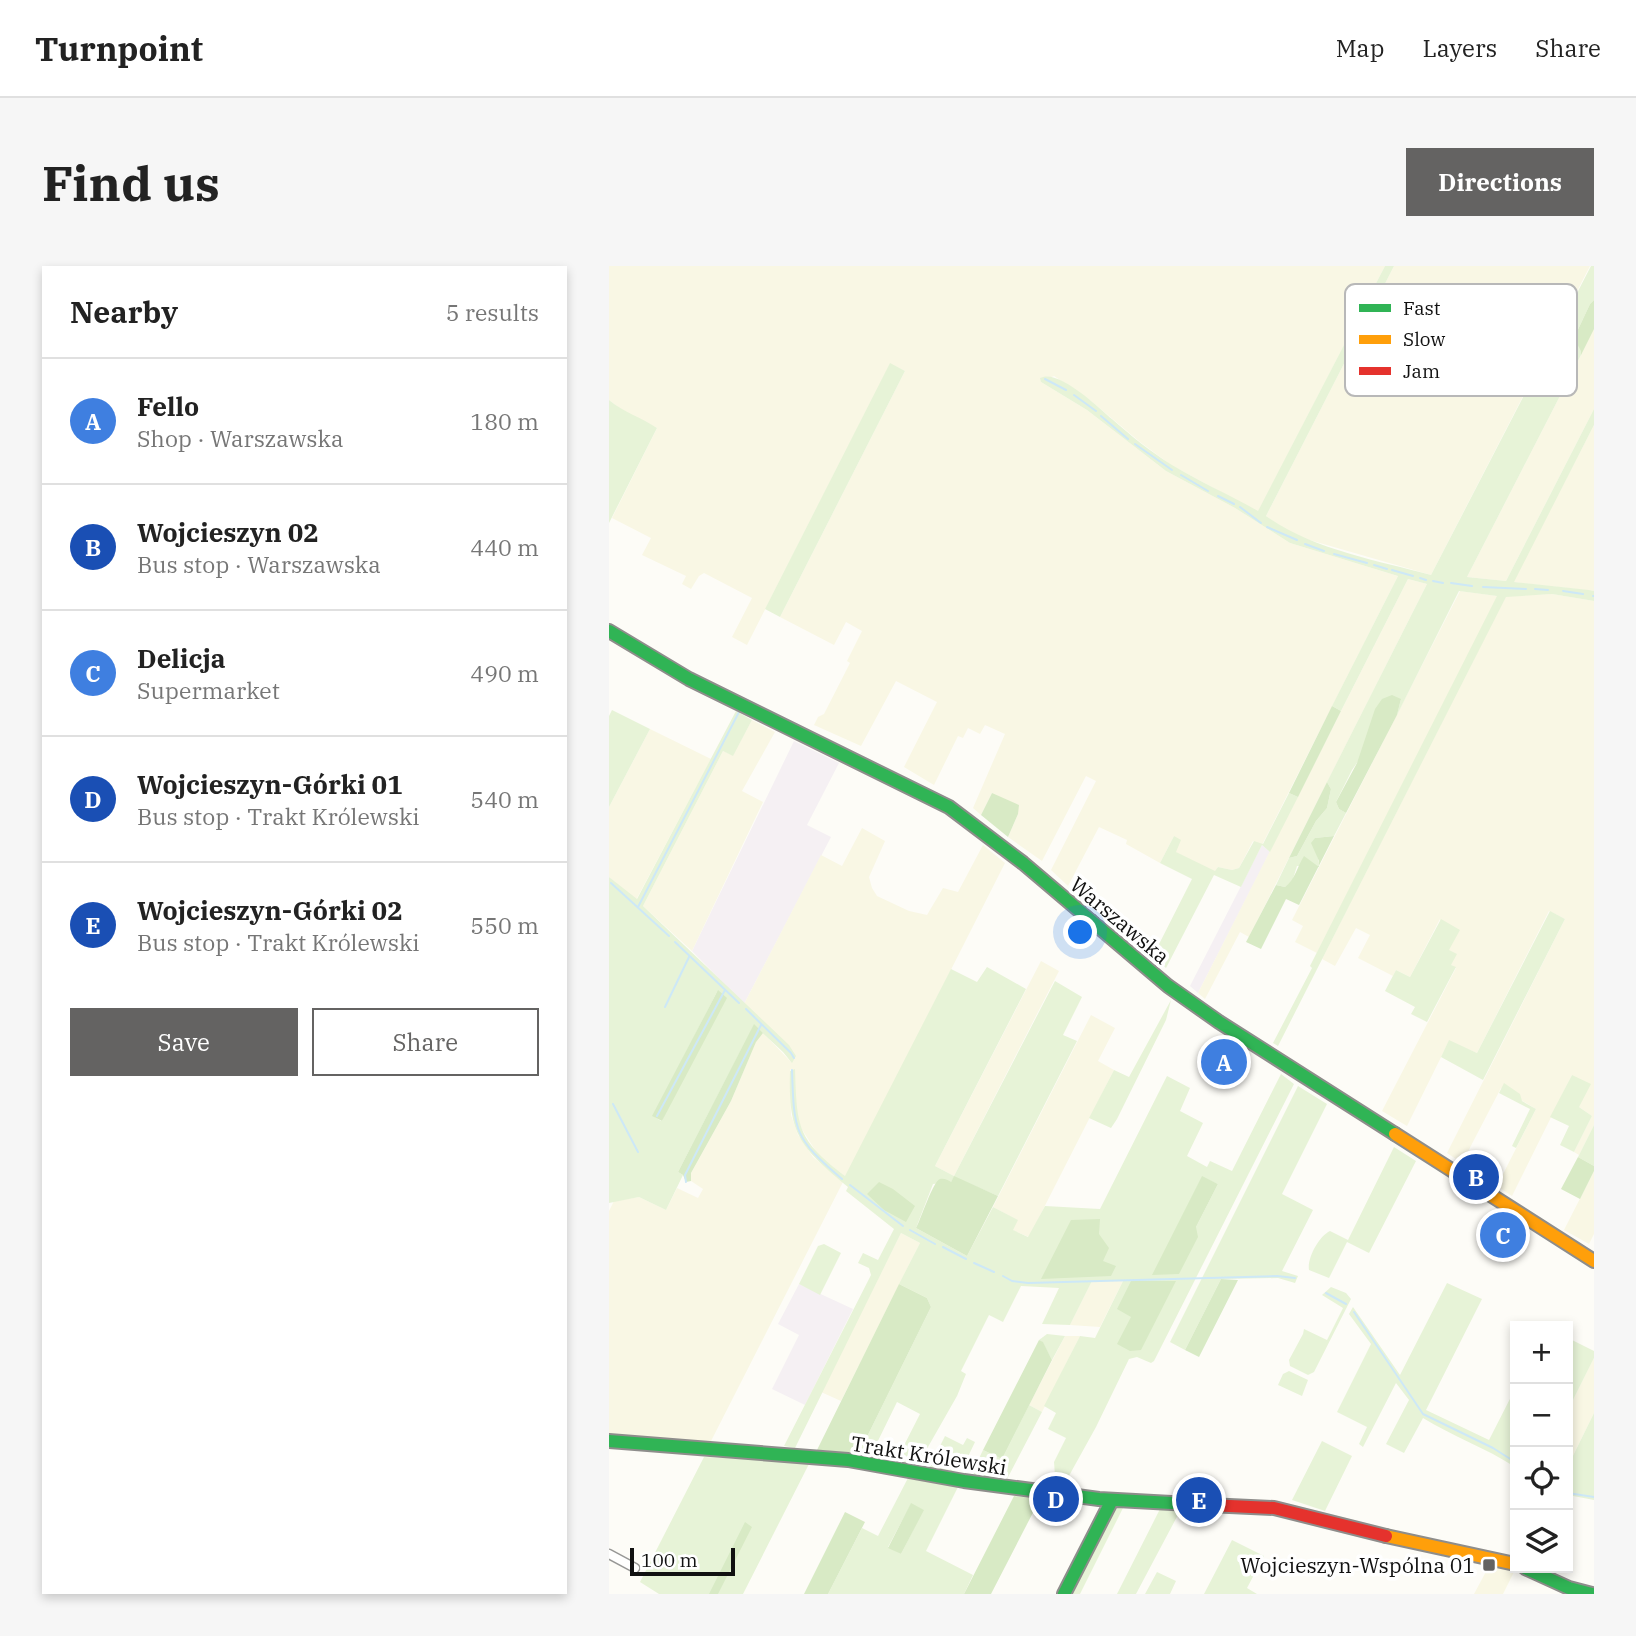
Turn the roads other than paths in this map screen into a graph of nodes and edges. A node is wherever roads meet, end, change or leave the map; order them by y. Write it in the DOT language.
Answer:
graph roads {
  1 [pos="609,631"];
  2 [pos="1594,1261"];
  3 [pos="609,1441"];
  4 [pos="1112,1500"];
  5 [pos="609,1554"];
  6 [pos="1510,1563"];
  7 [pos="635,1567"];
  8 [pos="1536,1573"];
  9 [pos="1064,1594"];
  10 [pos="1592,1594"];
  1 -- 2 [label="main road, Warszawska"];
  3 -- 4 [label="main road, Trakt Królewski"];
  4 -- 6 [label="main road, Trakt Królewski"];
  4 -- 9 [label="main road"];
  5 -- 7 [label="street"];
  8 -- 10 [label="main road"];
}
